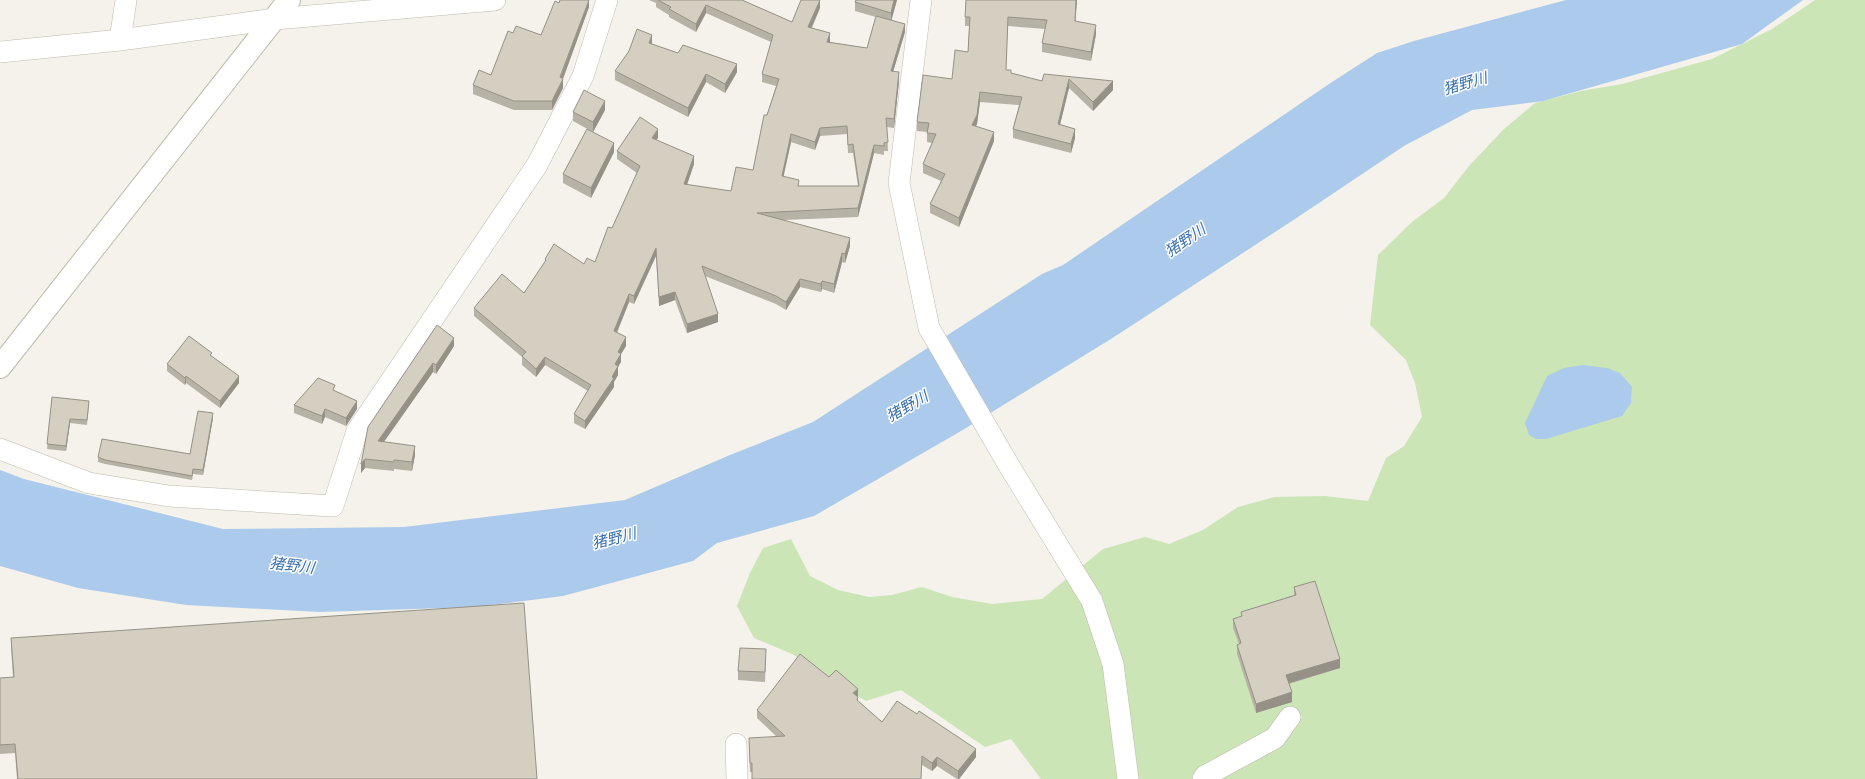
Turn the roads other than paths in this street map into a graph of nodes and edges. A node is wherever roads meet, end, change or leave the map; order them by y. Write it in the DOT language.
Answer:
graph roads {
  1 [pos="126,0"];
  2 [pos="289,0"];
  3 [pos="495,0"];
  4 [pos="607,0"];
  5 [pos="921,0"];
  6 [pos="275,18"];
  7 [pos="120,40"];
  8 [pos="0,52"];
  9 [pos="0,367"];
  10 [pos="0,449"];
  11 [pos="1290,717"];
  12 [pos="736,744"];
  13 [pos="737,779"];
  14 [pos="1128,779"];
  15 [pos="1203,779"];
  1 -- 7 [label="street"];
  2 -- 6 [label="street"];
  3 -- 6 [label="street"];
  4 -- 10 [label="street"];
  5 -- 14 [label="street"];
  6 -- 7 [label="street"];
  6 -- 9 [label="street"];
  7 -- 8 [label="street"];
  11 -- 15 [label="street"];
  12 -- 13 [label="street"];
}
